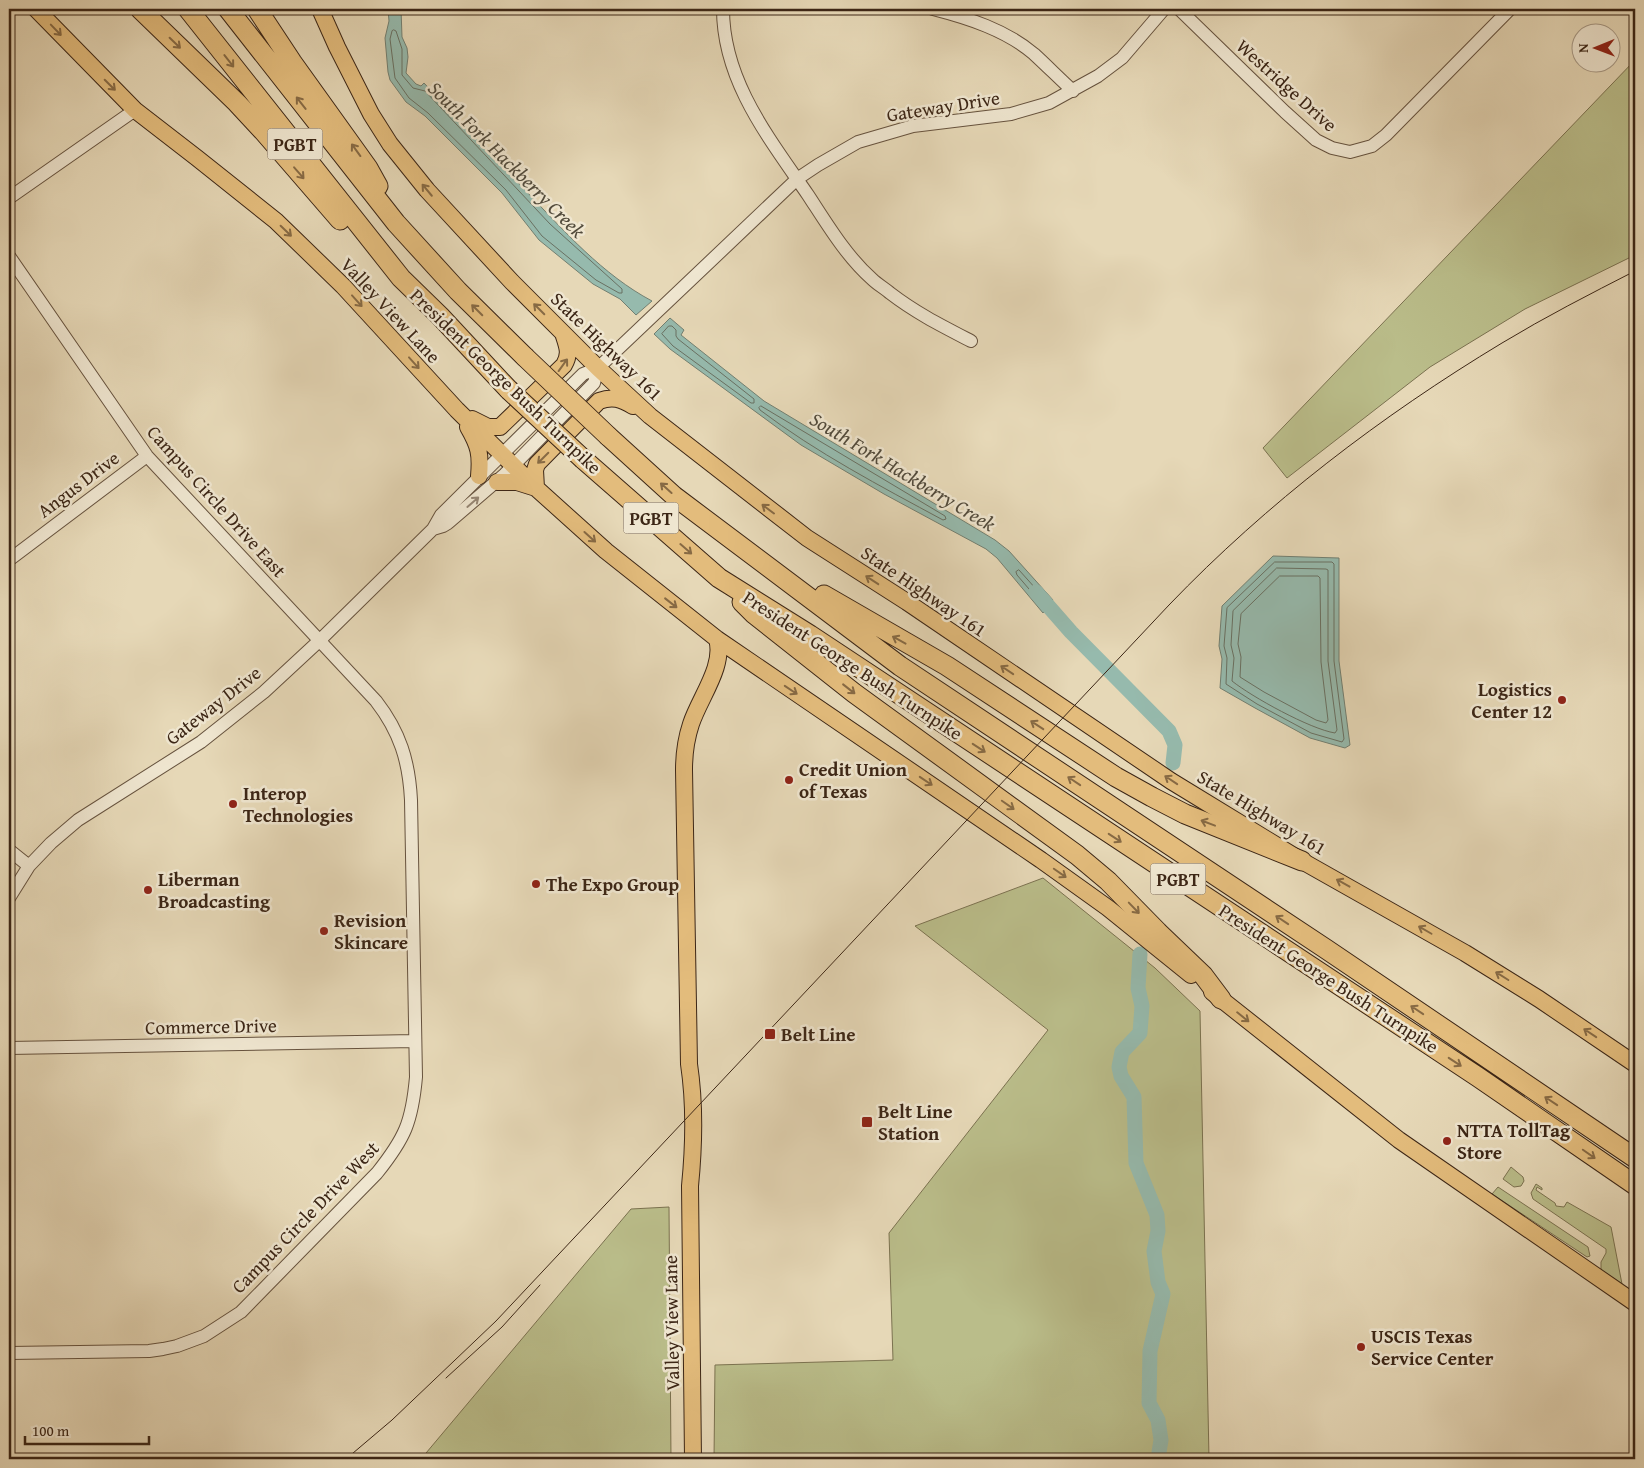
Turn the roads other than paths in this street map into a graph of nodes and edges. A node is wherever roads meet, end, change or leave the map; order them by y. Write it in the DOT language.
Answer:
graph roads {
  1 [pos="36,9"];
  2 [pos="140,9"];
  3 [pos="188,9"];
  4 [pos="228,9"];
  5 [pos="257,9"];
  6 [pos="320,9"];
  7 [pos="724,9"];
  8 [pos="933,9"];
  9 [pos="1164,9"];
  10 [pos="1179,9"];
  11 [pos="1510,9"];
  12 [pos="1073,91"];
  13 [pos="135,110"];
  14 [pos="797,179"];
  15 [pos="9,198"];
  16 [pos="396,223"];
  17 [pos="9,256"];
  18 [pos="401,278"];
  19 [pos="563,333"];
  20 [pos="971,341"];
  21 [pos="598,368"];
  22 [pos="457,410"];
  23 [pos="650,416"];
  24 [pos="501,454"];
  25 [pos="146,456"];
  26 [pos="513,466"];
  27 [pos="480,476"];
  28 [pos="496,482"];
  29 [pos="536,488"];
  30 [pos="433,529"];
  31 [pos="732,540"];
  32 [pos="9,560"];
  33 [pos="719,578"];
  34 [pos="717,639"];
  35 [pos="319,641"];
  36 [pos="751,663"];
  37 [pos="712,678"];
  38 [pos="9,850"];
  39 [pos="1302,860"];
  40 [pos="29,866"];
  41 [pos="9,898"];
  42 [pos="1221,999"];
  43 [pos="414,1041"];
  44 [pos="9,1048"];
  45 [pos="1635,1064"];
  46 [pos="1635,1158"];
  47 [pos="1635,1185"];
  48 [pos="1635,1303"];
  49 [pos="9,1353"];
  50 [pos="693,1459"];
  1 -- 13 [label="main road, Valley View Lane, one-way"];
  2 -- 18 [label="highway, one-way"];
  3 -- 18 [label="highway, President George Bush Turnpike / PGBT, one-way"];
  16 -- 4 [label="highway, President George Bush Turnpike / PGBT, one-way"];
  16 -- 5 [label="highway, one-way"];
  19 -- 6 [label="main road, State Highway 161, one-way"];
  7 -- 14 [label="street"];
  8 -- 12 [label="street"];
  9 -- 12 [label="street, Gateway Drive"];
  10 -- 11 [label="street, Westridge Drive"];
  12 -- 14 [label="street, Gateway Drive"];
  13 -- 15 [label="street"];
  13 -- 22 [label="main road, Valley View Lane, one-way"];
  14 -- 20 [label="street"];
  14 -- 21 [label="street, Gateway Drive"];
  31 -- 16 [label="highway, President George Bush Turnpike / PGBT, one-way, bridge"];
  17 -- 25 [label="street, Campus Circle Drive East"];
  18 -- 33 [label="highway, President George Bush Turnpike / PGBT, one-way, bridge"];
  19 -- 21 [label="main road, State Highway 161"];
  22 -- 19 [label="main road, one-way"];
  21 -- 23 [label="main road, State Highway 161"];
  21 -- 24 [label="street, Gateway Drive"];
  21 -- 26 [label="street, Gateway Drive"];
  22 -- 24 [label="main road, Valley View Lane"];
  22 -- 27 [label="main road"];
  23 -- 29 [label="main road, one-way"];
  39 -- 23 [label="main road, State Highway 161, one-way"];
  24 -- 26 [label="main road, Valley View Lane"];
  24 -- 27 [label="street, Gateway Drive"];
  25 -- 32 [label="street, Angus Drive"];
  25 -- 35 [label="street, Campus Circle Drive East"];
  26 -- 28 [label="street, Gateway Drive"];
  26 -- 29 [label="main road, Valley View Lane"];
  27 -- 30 [label="street, Gateway Drive"];
  28 -- 29 [label="main road"];
  30 -- 28 [label="street, Gateway Drive, one-way"];
  29 -- 34 [label="main road, Valley View Lane, one-way"];
  30 -- 35 [label="street, Gateway Drive"];
  39 -- 31 [label="highway, one-way"];
  46 -- 31 [label="highway, President George Bush Turnpike / PGBT, one-way"];
  33 -- 42 [label="highway, one-way"];
  33 -- 47 [label="highway, President George Bush Turnpike / PGBT, one-way"];
  34 -- 36 [label="main road"];
  34 -- 37 [label="main road, Valley View Lane"];
  35 -- 40 [label="street, Gateway Drive"];
  35 -- 43 [label="street, Campus Circle Drive West"];
  36 -- 37 [label="main road"];
  36 -- 42 [label="main road, one-way"];
  37 -- 50 [label="main road, Valley View Lane"];
  38 -- 40 [label="street"];
  45 -- 39 [label="main road, State Highway 161, one-way"];
  40 -- 41 [label="street, Gateway Drive"];
  42 -- 48 [label="main road, one-way"];
  43 -- 44 [label="street, Commerce Drive"];
  43 -- 49 [label="street, Campus Circle Drive West"];
}
